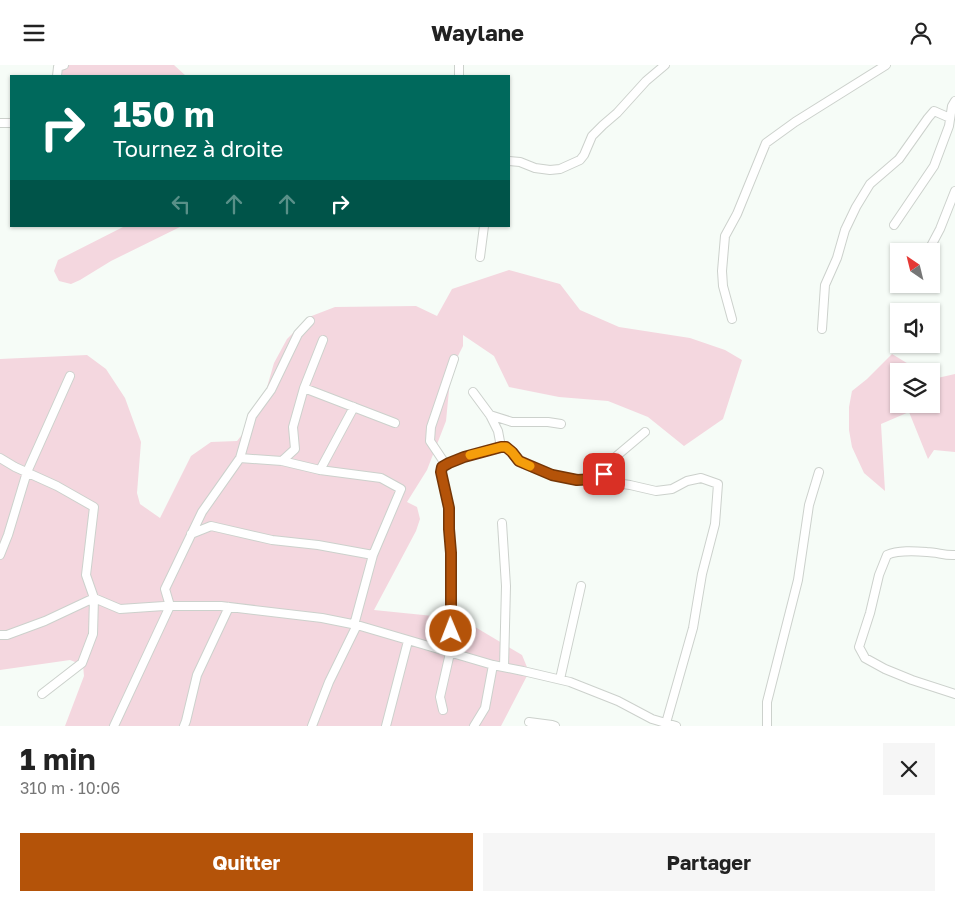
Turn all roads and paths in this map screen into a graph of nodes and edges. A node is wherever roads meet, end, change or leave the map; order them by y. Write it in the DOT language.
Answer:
graph roads {
  1 [pos="64,65"];
  2 [pos="665,65"];
  3 [pos="886,65"];
  4 [pos="58,75"];
  5 [pos="955,101"];
  6 [pos="950,118"];
  7 [pos="510,161"];
  8 [pos="955,191"];
  9 [pos="894,225"];
  10 [pos="484,227"];
  11 [pos="933,243"];
  12 [pos="480,257"];
  13 [pos="732,319"];
  14 [pos="310,321"];
  15 [pos="822,329"];
  16 [pos="323,340"];
  17 [pos="454,359"];
  18 [pos="70,376"];
  19 [pos="304,388"];
  20 [pos="473,392"];
  21 [pos="354,407"];
  22 [pos="490,415"];
  23 [pos="395,423"];
  24 [pos="561,425"];
  25 [pos="645,432"];
  26 [pos="501,447"];
  27 [pos="0,457"];
  28 [pos="240,458"];
  29 [pos="282,461"];
  30 [pos="446,465"];
  31 [pos="320,470"];
  32 [pos="27,472"];
  33 [pos="820,472"];
  34 [pos="595,479"];
  35 [pos="502,523"];
  36 [pos="191,535"];
  37 [pos="0,555"];
  38 [pos="373,555"];
  39 [pos="955,555"];
  40 [pos="581,586"];
  41 [pos="94,598"];
  42 [pos="170,605"];
  43 [pos="229,607"];
  44 [pos="356,625"];
  45 [pos="0,635"];
  46 [pos="408,641"];
  47 [pos="452,653"];
  48 [pos="493,665"];
  49 [pos="504,667"];
  50 [pos="560,679"];
  51 [pos="955,687"];
  52 [pos="42,694"];
  53 [pos="955,694"];
  54 [pos="443,710"];
  55 [pos="528,722"];
  56 [pos="662,724"];
  57 [pos="114,726"];
  58 [pos="184,726"];
  59 [pos="312,726"];
  60 [pos="386,726"];
  61 [pos="474,726"];
  62 [pos="555,726"];
  63 [pos="676,726"];
  64 [pos="767,726"];
  1 -- 4 [label="street"];
  2 -- 7 [label="street"];
  3 -- 13 [label="street"];
  5 -- 6 [label="street"];
  6 -- 9 [label="street"];
  6 -- 15 [label="street"];
  8 -- 11 [label="street"];
  10 -- 12 [label="street"];
  14 -- 28 [label="street"];
  16 -- 19 [label="street"];
  17 -- 30 [label="street"];
  18 -- 32 [label="street"];
  19 -- 21 [label="street"];
  19 -- 29 [label="street"];
  20 -- 22 [label="street"];
  21 -- 23 [label="street"];
  21 -- 31 [label="street"];
  22 -- 24 [label="street"];
  22 -- 26 [label="street"];
  25 -- 34 [label="street"];
  26 -- 30 [label="street"];
  26 -- 34 [label="street"];
  27 -- 32 [label="street"];
  28 -- 29 [label="street"];
  28 -- 36 [label="street"];
  29 -- 31 [label="street"];
  30 -- 47 [label="street"];
  31 -- 38 [label="street"];
  32 -- 37 [label="street"];
  32 -- 41 [label="street"];
  33 -- 64 [label="street"];
  34 -- 56 [label="street"];
  35 -- 49 [label="street"];
  36 -- 38 [label="street"];
  36 -- 42 [label="street"];
  38 -- 44 [label="street"];
  39 -- 53 [label="street"];
  40 -- 50 [label="street"];
  41 -- 42 [label="street"];
  41 -- 45 [label="street"];
  41 -- 52 [label="street"];
  42 -- 43 [label="street"];
  42 -- 57 [label="street"];
  43 -- 44 [label="street"];
  43 -- 58 [label="street"];
  44 -- 46 [label="street"];
  44 -- 59 [label="street"];
  46 -- 47 [label="street"];
  46 -- 60 [label="street"];
  47 -- 48 [label="street"];
  47 -- 54 [label="street"];
  48 -- 49 [label="street"];
  48 -- 61 [label="street"];
  49 -- 50 [label="street"];
  50 -- 56 [label="street"];
  51 -- 53 [label="street"];
  55 -- 62 [label="street"];
  56 -- 63 [label="street"];
}
